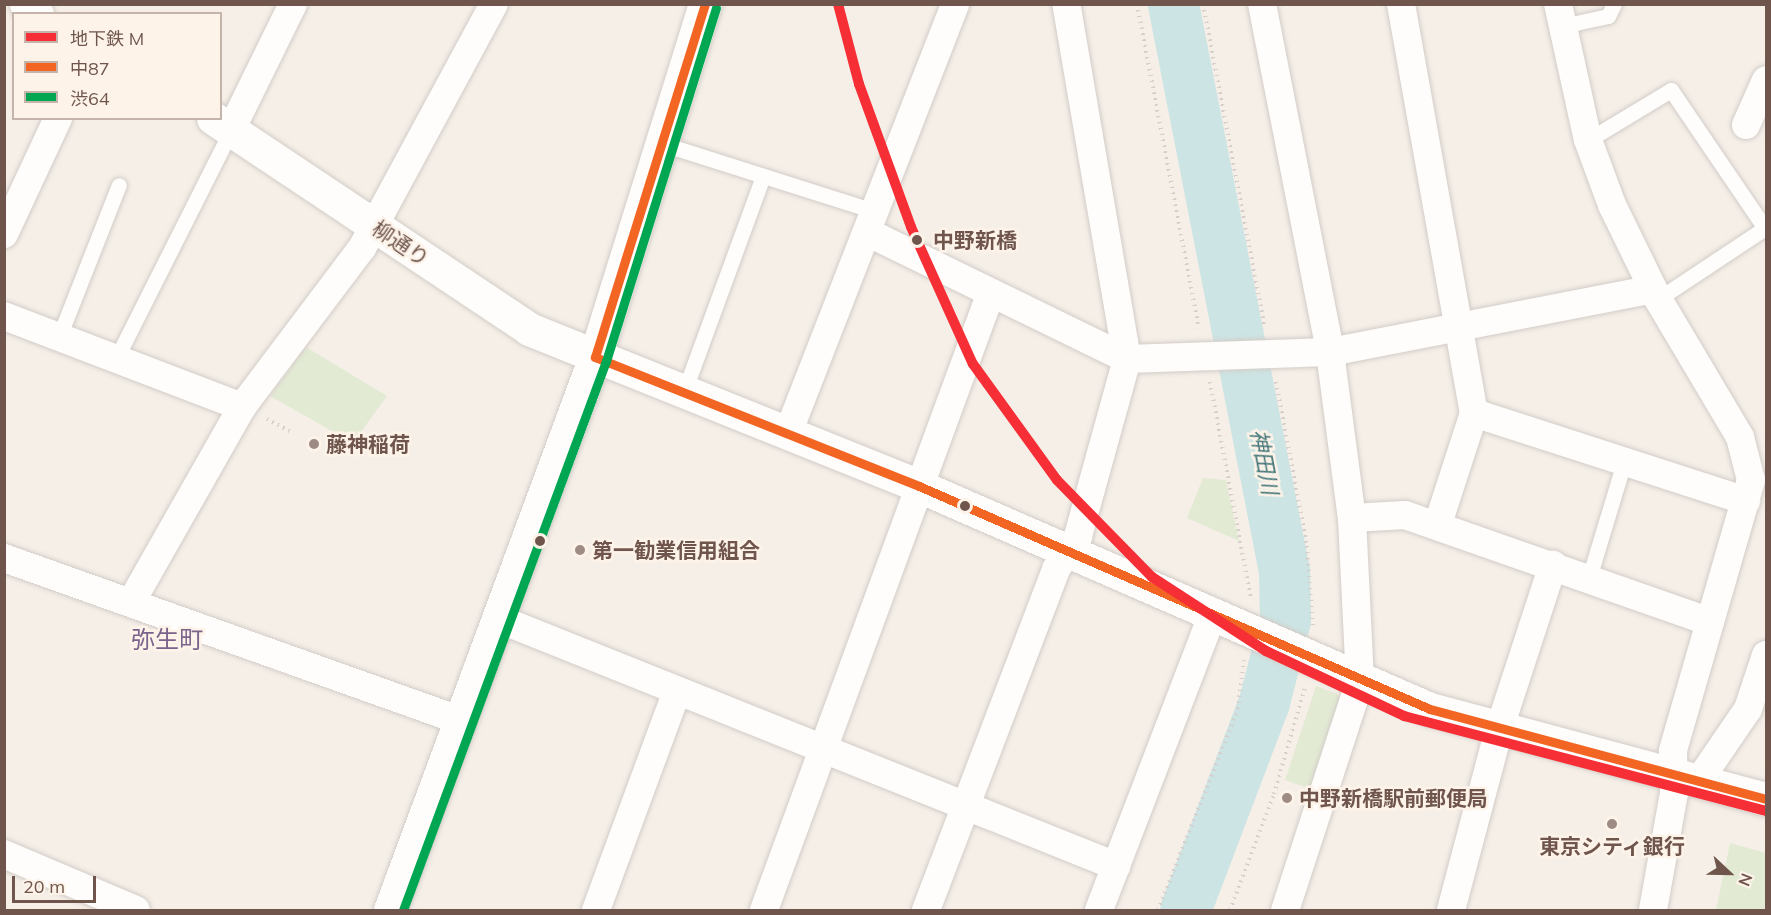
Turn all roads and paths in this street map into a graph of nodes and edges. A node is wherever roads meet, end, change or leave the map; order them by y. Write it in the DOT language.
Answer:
graph roads {
  1 [pos="293,4"];
  2 [pos="494,4"];
  3 [pos="705,4"];
  4 [pos="955,4"];
  5 [pos="1065,4"];
  6 [pos="1137,4"];
  7 [pos="1203,4"];
  8 [pos="1262,4"];
  9 [pos="1401,4"];
  10 [pos="1614,4"];
  11 [pos="1560,15"];
  12 [pos="1767,80"];
  13 [pos="57,120"];
  14 [pos="223,123"];
  15 [pos="1746,125"];
  16 [pos="1588,140"];
  17 [pos="660,142"];
  18 [pos="763,176"];
  19 [pos="118,185"];
  20 [pos="871,221"];
  21 [pos="373,225"];
  22 [pos="1766,229"];
  23 [pos="4,234"];
  24 [pos="1655,294"];
  25 [pos="990,295"];
  26 [pos="4,316"];
  27 [pos="1458,328"];
  28 [pos="59,337"];
  29 [pos="1330,352"];
  30 [pos="1267,355"];
  31 [pos="595,357"];
  32 [pos="1208,358"];
  33 [pos="116,359"];
  34 [pos="1127,359"];
  35 [pos="684,392"];
  36 [pos="242,407"];
  37 [pos="1474,413"];
  38 [pos="788,433"];
  39 [pos="1624,462"];
  40 [pos="919,486"];
  41 [pos="1746,501"];
  42 [pos="1352,518"];
  43 [pos="1438,524"];
  44 [pos="1066,551"];
  45 [pos="4,558"];
  46 [pos="1553,565"];
  47 [pos="1589,579"];
  48 [pos="132,599"];
  49 [pos="1212,616"];
  50 [pos="499,619"];
  51 [pos="1710,622"];
  52 [pos="1250,632"];
  53 [pos="1767,655"];
  54 [pos="1306,657"];
  55 [pos="1360,681"];
  56 [pos="677,691"];
  57 [pos="461,721"];
  58 [pos="1499,730"];
  59 [pos="822,750"];
  60 [pos="1685,779"];
  61 [pos="1767,800"];
  62 [pos="964,806"];
  63 [pos="4,854"];
  64 [pos="1116,866"];
  65 [pos="136,910"];
  66 [pos="390,910"];
  67 [pos="596,910"];
  68 [pos="764,910"];
  69 [pos="926,910"];
  70 [pos="1099,910"];
  71 [pos="1158,910"];
  72 [pos="1230,910"];
  73 [pos="1285,910"];
  74 [pos="1451,910"];
  75 [pos="1653,910"];
  1 -- 14 [label="street"];
  2 -- 21 [label="street"];
  3 -- 17 [label="street"];
  4 -- 20 [label="street"];
  5 -- 34 [label="street"];
  6 -- 32 [label="path"];
  7 -- 30 [label="path"];
  8 -- 29 [label="street"];
  9 -- 27 [label="street"];
  10 -- 11 [label="lane"];
  11 -- 16 [label="street"];
  12 -- 15 [label="street"];
  13 -- 23 [label="street"];
  14 -- 21 [label="street, 柳通り"];
  14 -- 33 [label="lane"];
  16 -- 22 [label="lane"];
  16 -- 24 [label="street"];
  17 -- 18 [label="lane"];
  17 -- 31 [label="street"];
  18 -- 20 [label="lane"];
  18 -- 35 [label="lane"];
  19 -- 28 [label="lane"];
  20 -- 25 [label="street"];
  20 -- 38 [label="street"];
  21 -- 31 [label="street, 柳通り"];
  21 -- 36 [label="street"];
  22 -- 24 [label="lane"];
  24 -- 27 [label="street"];
  24 -- 41 [label="street"];
  25 -- 34 [label="street"];
  25 -- 40 [label="street"];
  26 -- 28 [label="street"];
  27 -- 29 [label="street"];
  27 -- 37 [label="street"];
  28 -- 33 [label="street"];
  29 -- 30 [label="street"];
  29 -- 42 [label="street"];
  30 -- 32 [label="street"];
  30 -- 54 [label="path"];
  31 -- 35 [label="street, 柳通り"];
  31 -- 50 [label="street"];
  32 -- 34 [label="street"];
  32 -- 52 [label="path"];
  33 -- 36 [label="street"];
  34 -- 44 [label="street"];
  35 -- 38 [label="street, 柳通り"];
  36 -- 48 [label="street"];
  37 -- 39 [label="street"];
  37 -- 43 [label="street"];
  38 -- 40 [label="street, 柳通り"];
  39 -- 41 [label="street"];
  39 -- 47 [label="lane"];
  40 -- 44 [label="street, 柳通り"];
  40 -- 59 [label="street"];
  41 -- 51 [label="street"];
  42 -- 43 [label="street"];
  42 -- 55 [label="street"];
  43 -- 46 [label="street"];
  44 -- 49 [label="street, 柳通り"];
  44 -- 62 [label="street"];
  45 -- 48 [label="street"];
  46 -- 47 [label="street"];
  46 -- 58 [label="street"];
  47 -- 51 [label="street"];
  48 -- 57 [label="street"];
  49 -- 52 [label="street, 柳通り"];
  49 -- 64 [label="street"];
  50 -- 56 [label="street"];
  50 -- 57 [label="street"];
  51 -- 60 [label="street"];
  52 -- 54 [label="street, 柳通り"];
  52 -- 71 [label="path"];
  53 -- 60 [label="street"];
  54 -- 55 [label="street, 柳通り"];
  54 -- 72 [label="path"];
  55 -- 58 [label="street, 柳通り"];
  55 -- 73 [label="street"];
  56 -- 59 [label="street"];
  56 -- 67 [label="street"];
  57 -- 66 [label="street"];
  58 -- 60 [label="street, 柳通り"];
  58 -- 74 [label="street"];
  59 -- 62 [label="street"];
  59 -- 68 [label="street"];
  60 -- 61 [label="street, 柳通り"];
  60 -- 75 [label="street"];
  62 -- 64 [label="street"];
  62 -- 69 [label="street"];
  63 -- 65 [label="street"];
  64 -- 70 [label="street"];
}
